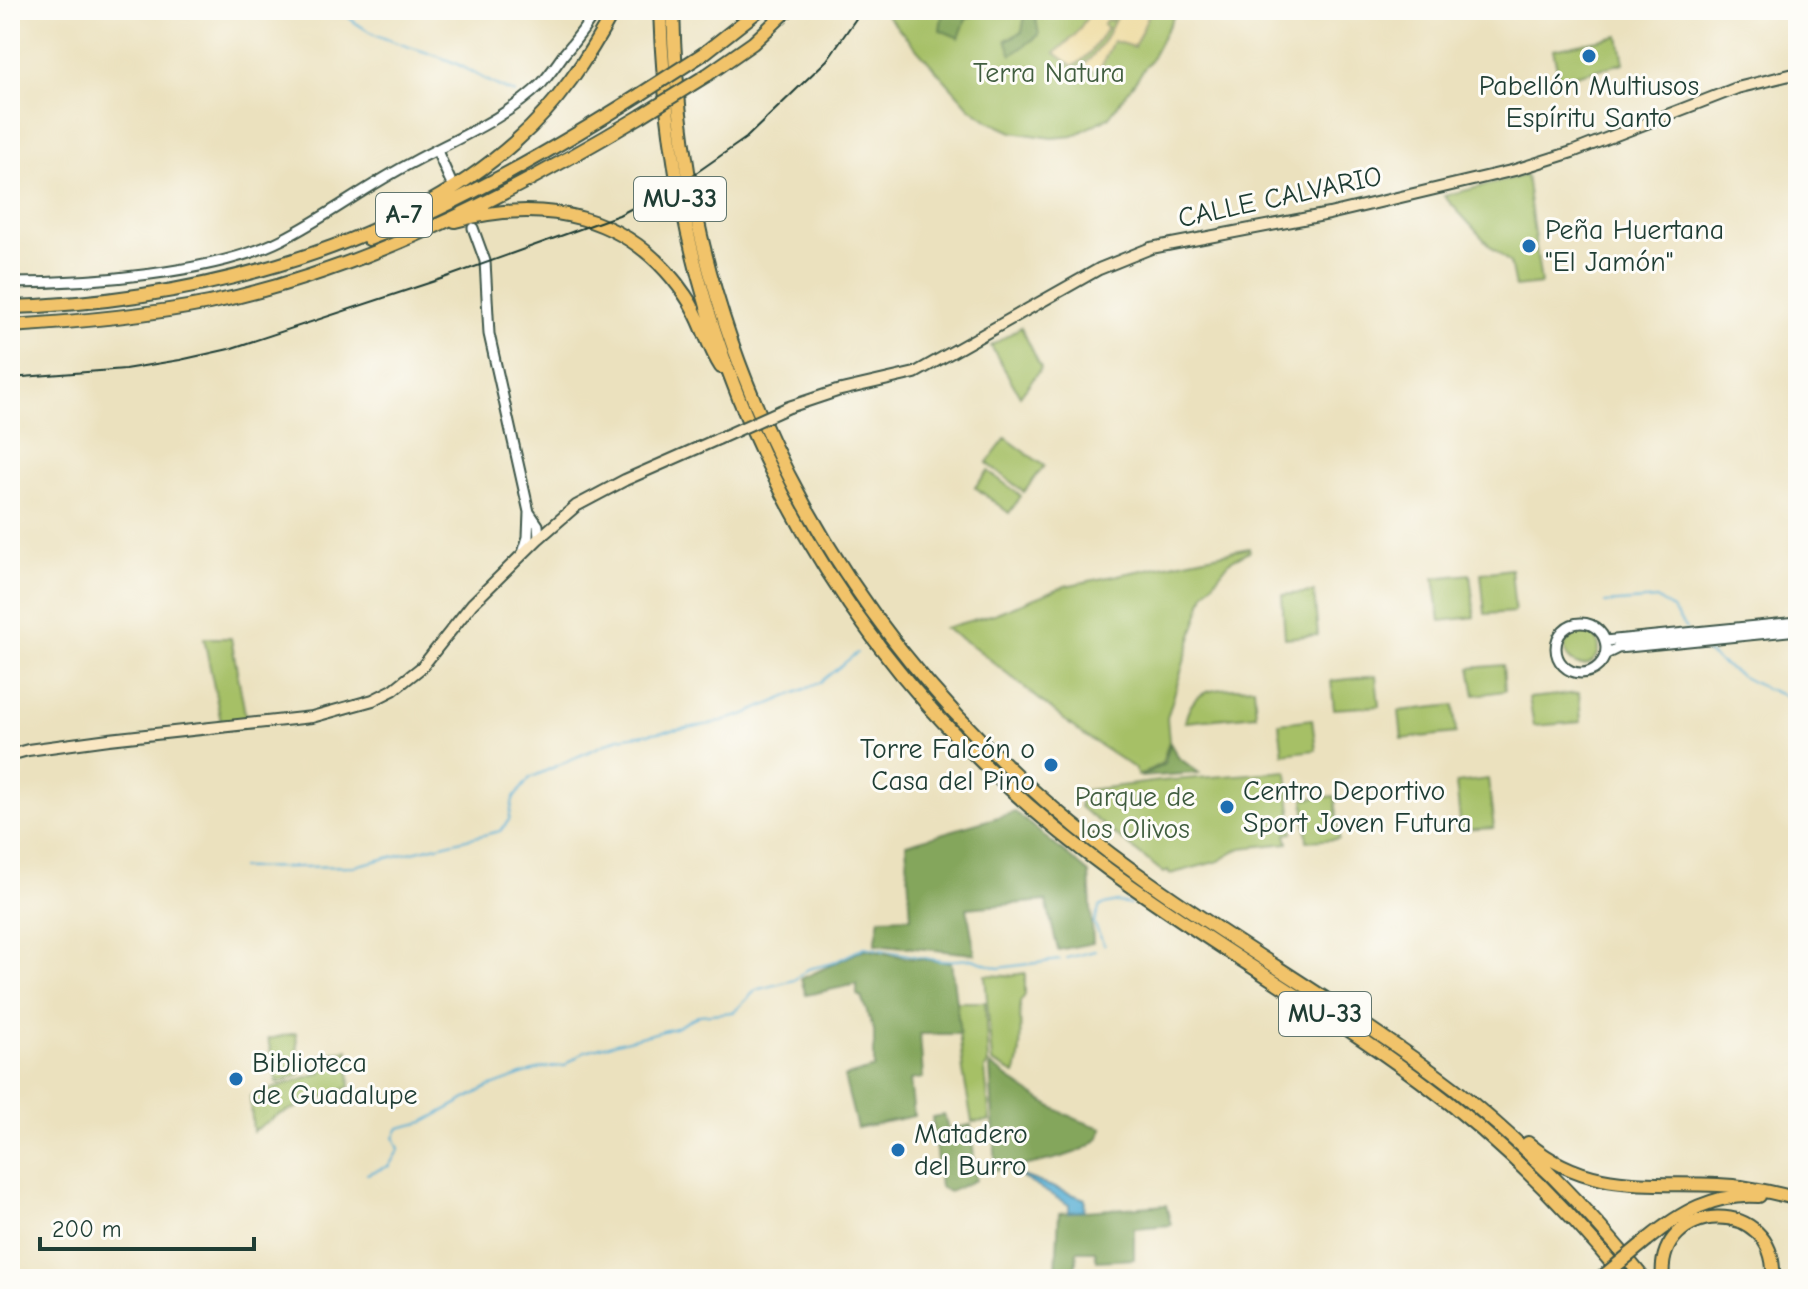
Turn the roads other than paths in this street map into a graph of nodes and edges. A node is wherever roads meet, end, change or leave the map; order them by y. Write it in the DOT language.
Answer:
graph roads {
  1 [pos="596,10"];
  2 [pos="614,10"];
  3 [pos="660,10"];
  4 [pos="673,10"];
  5 [pos="680,10"];
  6 [pos="759,10"];
  7 [pos="788,10"];
  8 [pos="1798,73"];
  9 [pos="680,115"];
  10 [pos="437,151"];
  11 [pos="450,180"];
  12 [pos="429,228"];
  13 [pos="473,228"];
  14 [pos="10,283"];
  15 [pos="117,300"];
  16 [pos="10,307"];
  17 [pos="10,326"];
  18 [pos="731,383"];
  19 [pos="532,516"];
  20 [pos="558,521"];
  21 [pos="529,530"];
  22 [pos="539,538"];
  23 [pos="522,555"];
  24 [pos="1798,622"];
  25 [pos="1798,630"];
  26 [pos="1605,641"];
  27 [pos="1606,654"];
  28 [pos="10,755"];
  29 [pos="1387,1040"];
  30 [pos="1798,1200"];
  31 [pos="1600,1279"];
  32 [pos="1625,1279"];
  33 [pos="1644,1279"];
  34 [pos="1663,1279"];
  35 [pos="1773,1279"];
  1 -- 10 [label="street"];
  2 -- 15 [label="highway, A-7"];
  3 -- 18 [label="highway, MU-33"];
  4 -- 9 [label="highway, MU-33"];
  5 -- 9 [label="highway"];
  6 -- 15 [label="highway, bridge"];
  7 -- 12 [label="highway, A-7, bridge"];
  8 -- 20 [label="main road, CALLE CALVARIO, bridge"];
  9 -- 29 [label="highway, MU-33"];
  10 -- 11 [label="street"];
  10 -- 14 [label="street"];
  12 -- 17 [label="highway, A-7"];
  12 -- 18 [label="highway"];
  13 -- 19 [label="street"];
  15 -- 16 [label="highway, A-7"];
  18 -- 32 [label="highway, MU-33"];
  19 -- 20 [label="street"];
  19 -- 21 [label="street"];
  19 -- 22 [label="street"];
  20 -- 22 [label="main road, CALLE CALVARIO"];
  21 -- 22 [label="street"];
  21 -- 23 [label="street"];
  22 -- 23 [label="main road, CALLE CALVARIO"];
  23 -- 28 [label="main road, CALLE CALVARIO"];
  24 -- 26 [label="street"];
  25 -- 27 [label="street"];
  26 -- 27 [label="street"];
  26 -- 27 [label="street"];
  29 -- 30 [label="highway"];
  29 -- 33 [label="highway, MU-33"];
  30 -- 31 [label="highway, bridge"];
  34 -- 35 [label="highway"];
}
